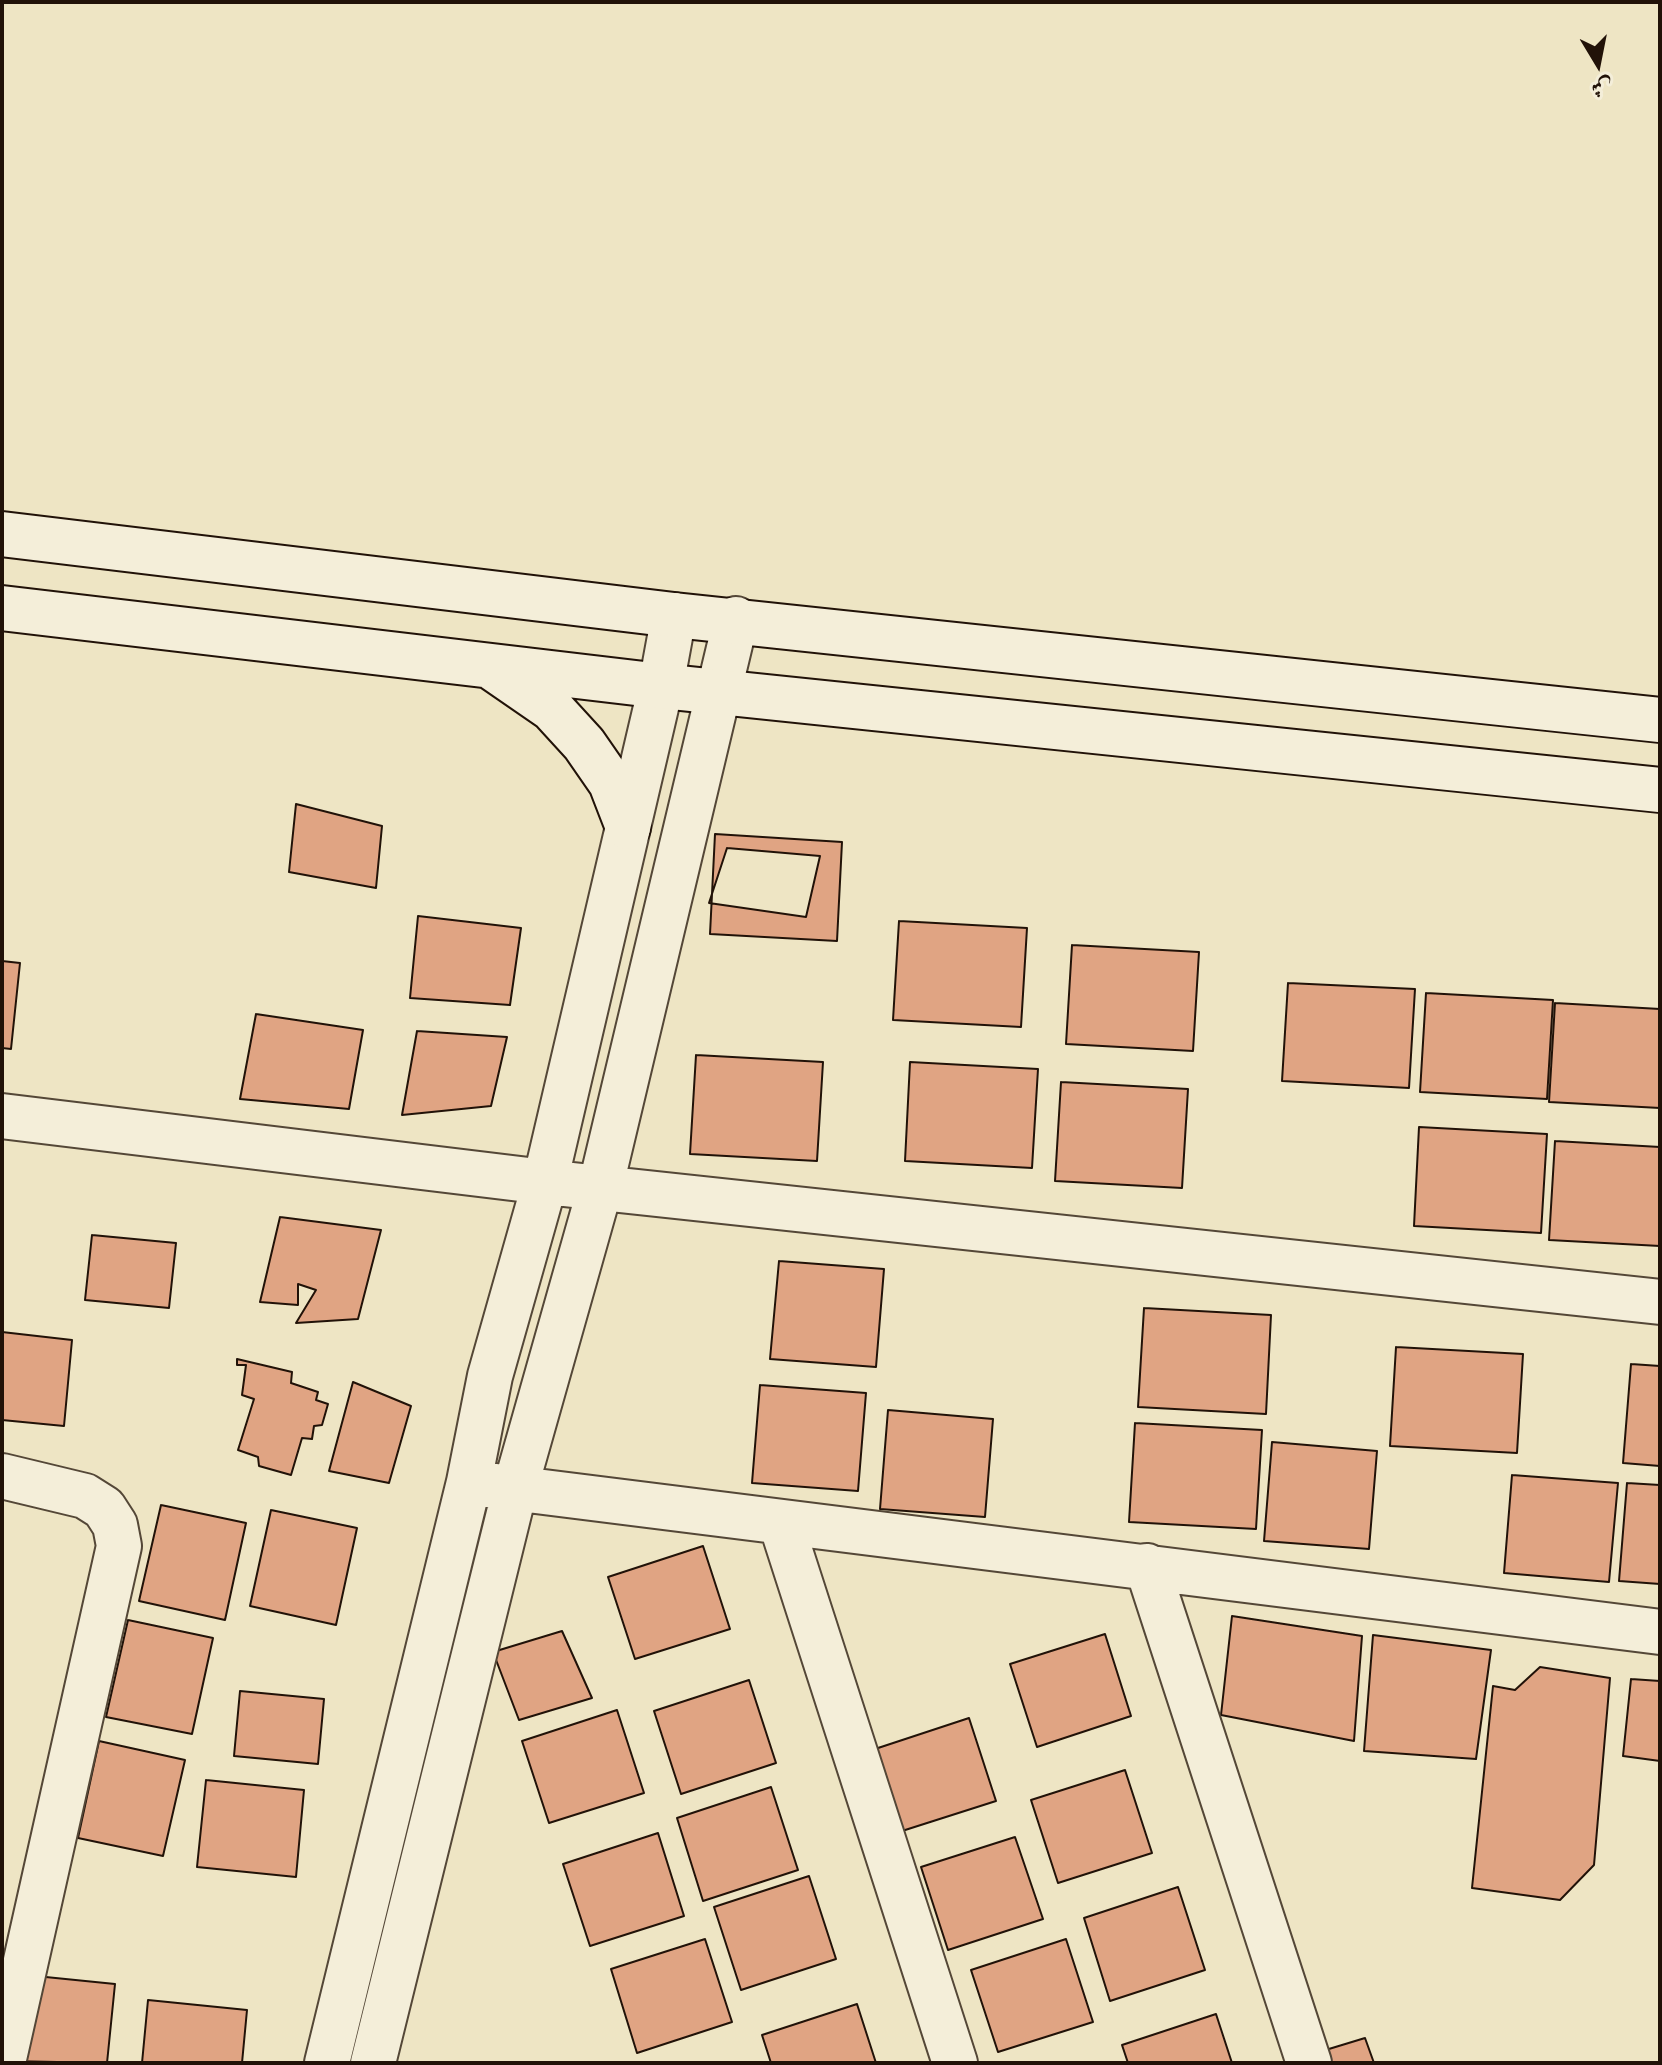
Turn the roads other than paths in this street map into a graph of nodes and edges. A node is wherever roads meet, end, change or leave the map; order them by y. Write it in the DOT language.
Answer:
graph roads {
  1 [pos="2,534"];
  2 [pos="2,608"];
  3 [pos="674,615"];
  4 [pos="736,619"];
  5 [pos="488,665"];
  6 [pos="661,686"];
  7 [pos="718,690"];
  8 [pos="1660,720"];
  9 [pos="1660,790"];
  10 [pos="628,827"];
  11 [pos="2,1116"];
  12 [pos="545,1182"];
  13 [pos="601,1185"];
  14 [pos="1660,1302"];
  15 [pos="2,1476"];
  16 [pos="469,1482"];
  17 [pos="515,1489"];
  18 [pos="781,1523"];
  19 [pos="1147,1566"];
  20 [pos="1660,1632"];
  21 [pos="3,2063"];
  22 [pos="327,2063"];
  23 [pos="373,2063"];
  24 [pos="955,2063"];
  25 [pos="1309,2063"];
  1 -- 3 [label="street"];
  2 -- 5 [label="street"];
  3 -- 4 [label="street"];
  3 -- 6 [label="street"];
  4 -- 7 [label="street"];
  4 -- 8 [label="street"];
  5 -- 6 [label="street"];
  5 -- 10 [label="street"];
  6 -- 7 [label="street"];
  6 -- 10 [label="street"];
  7 -- 9 [label="street"];
  7 -- 13 [label="street"];
  10 -- 12 [label="street"];
  11 -- 12 [label="street"];
  12 -- 13 [label="street"];
  12 -- 16 [label="street"];
  13 -- 14 [label="street"];
  13 -- 17 [label="street"];
  15 -- 21 [label="street"];
  16 -- 17 [label="street"];
  16 -- 22 [label="street"];
  17 -- 18 [label="street"];
  17 -- 23 [label="street"];
  18 -- 19 [label="street"];
  18 -- 24 [label="street"];
  19 -- 20 [label="street"];
  19 -- 25 [label="street"];
}
